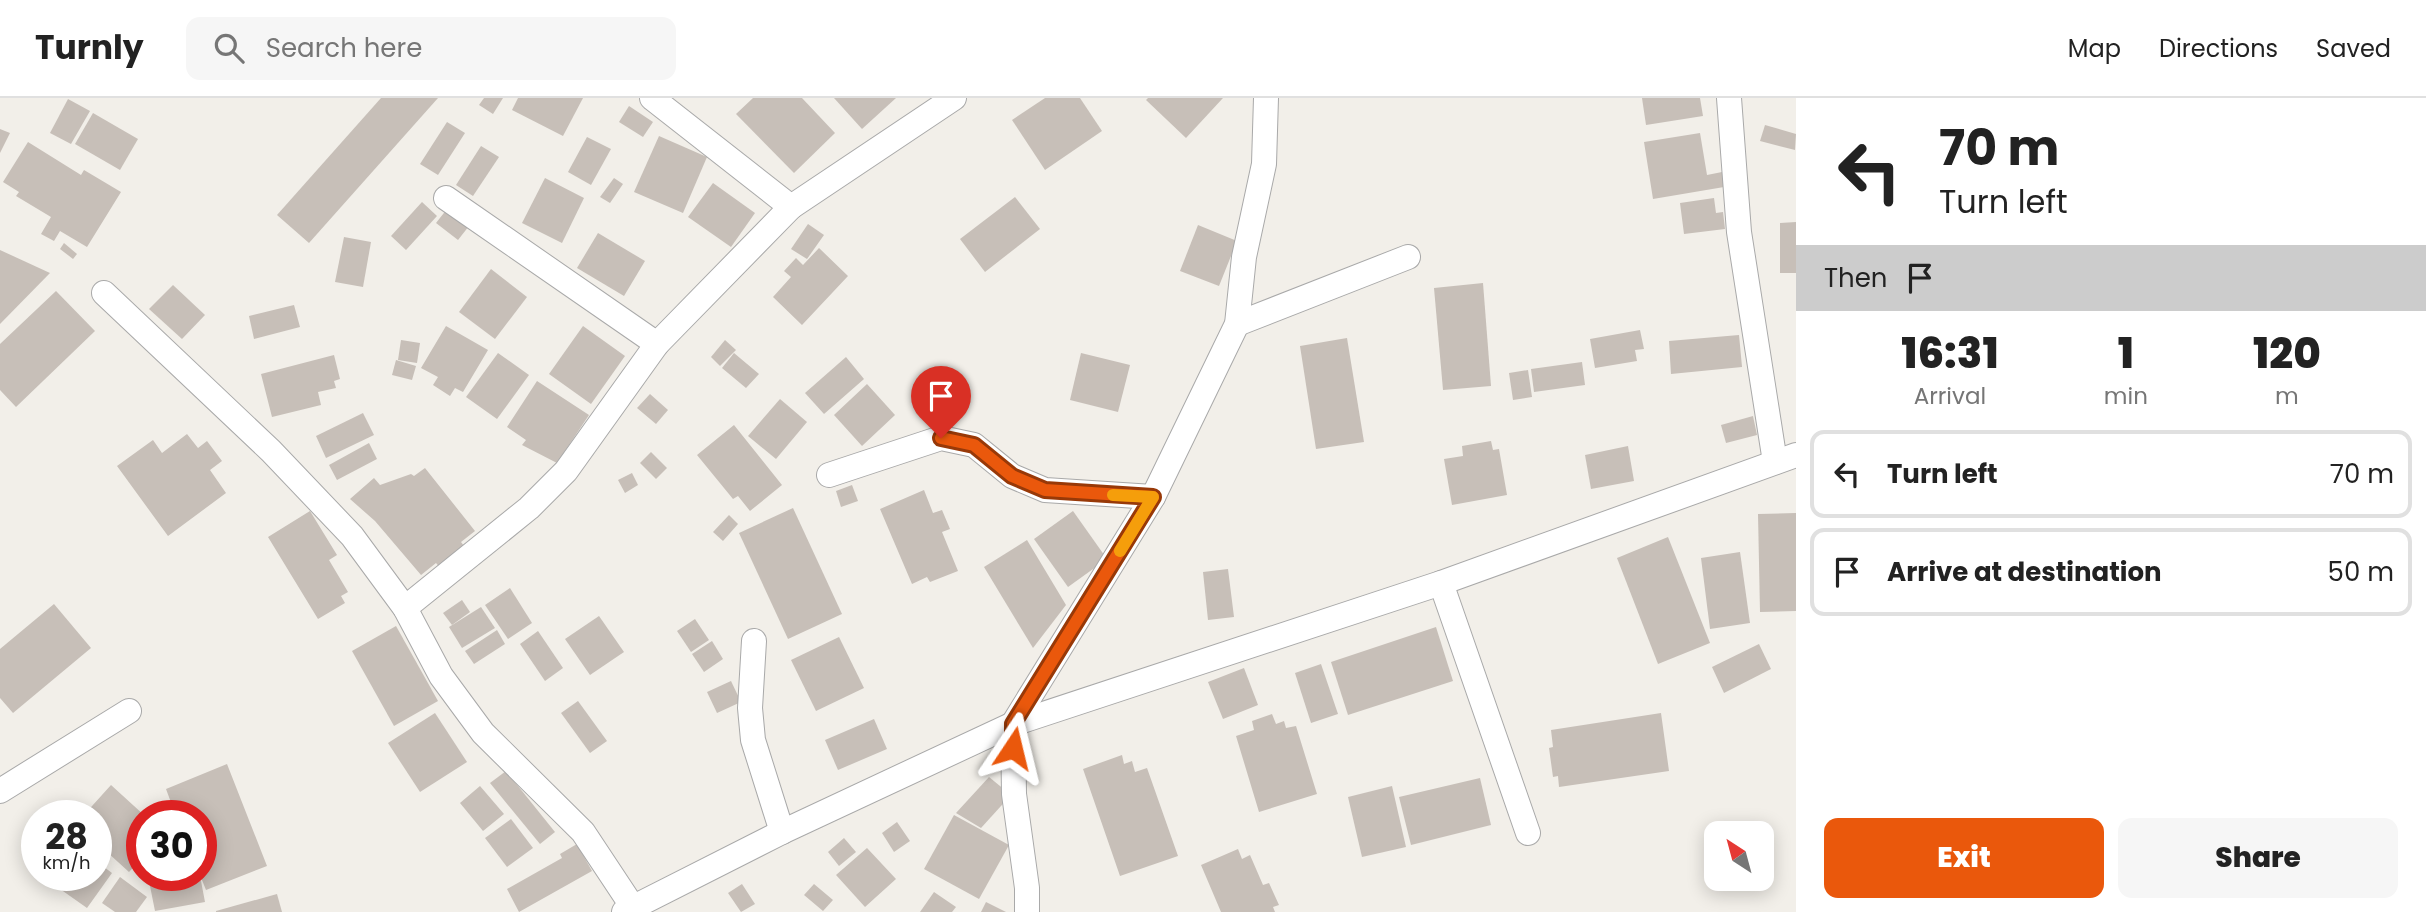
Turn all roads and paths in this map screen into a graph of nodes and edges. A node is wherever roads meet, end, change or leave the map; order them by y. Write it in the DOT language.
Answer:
graph roads {
  1 [pos="652,98"];
  2 [pos="954,98"];
  3 [pos="1729,98"];
  4 [pos="1260,102"];
  5 [pos="446,198"];
  6 [pos="791,207"];
  7 [pos="1408,257"];
  8 [pos="104,293"];
  9 [pos="1237,324"];
  10 [pos="657,344"];
  11 [pos="1786,459"];
  12 [pos="829,475"];
  13 [pos="1153,497"];
  14 [pos="1441,583"];
  15 [pos="405,608"];
  16 [pos="754,640"];
  17 [pos="129,711"];
  18 [pos="1013,724"];
  19 [pos="0,791"];
  20 [pos="782,832"];
  21 [pos="1528,833"];
  22 [pos="631,911"];
  23 [pos="1027,912"];
  1 -- 6 [label="street"];
  2 -- 6 [label="street"];
  3 -- 11 [label="street"];
  4 -- 9 [label="street"];
  5 -- 10 [label="street"];
  6 -- 10 [label="street"];
  7 -- 9 [label="street"];
  8 -- 15 [label="street"];
  9 -- 13 [label="street"];
  10 -- 15 [label="street"];
  11 -- 14 [label="street"];
  12 -- 13 [label="street"];
  13 -- 18 [label="street"];
  14 -- 18 [label="street"];
  14 -- 21 [label="street"];
  15 -- 22 [label="street"];
  16 -- 20 [label="street"];
  17 -- 19 [label="street"];
  18 -- 20 [label="street"];
  18 -- 23 [label="street"];
  20 -- 22 [label="street"];
}
